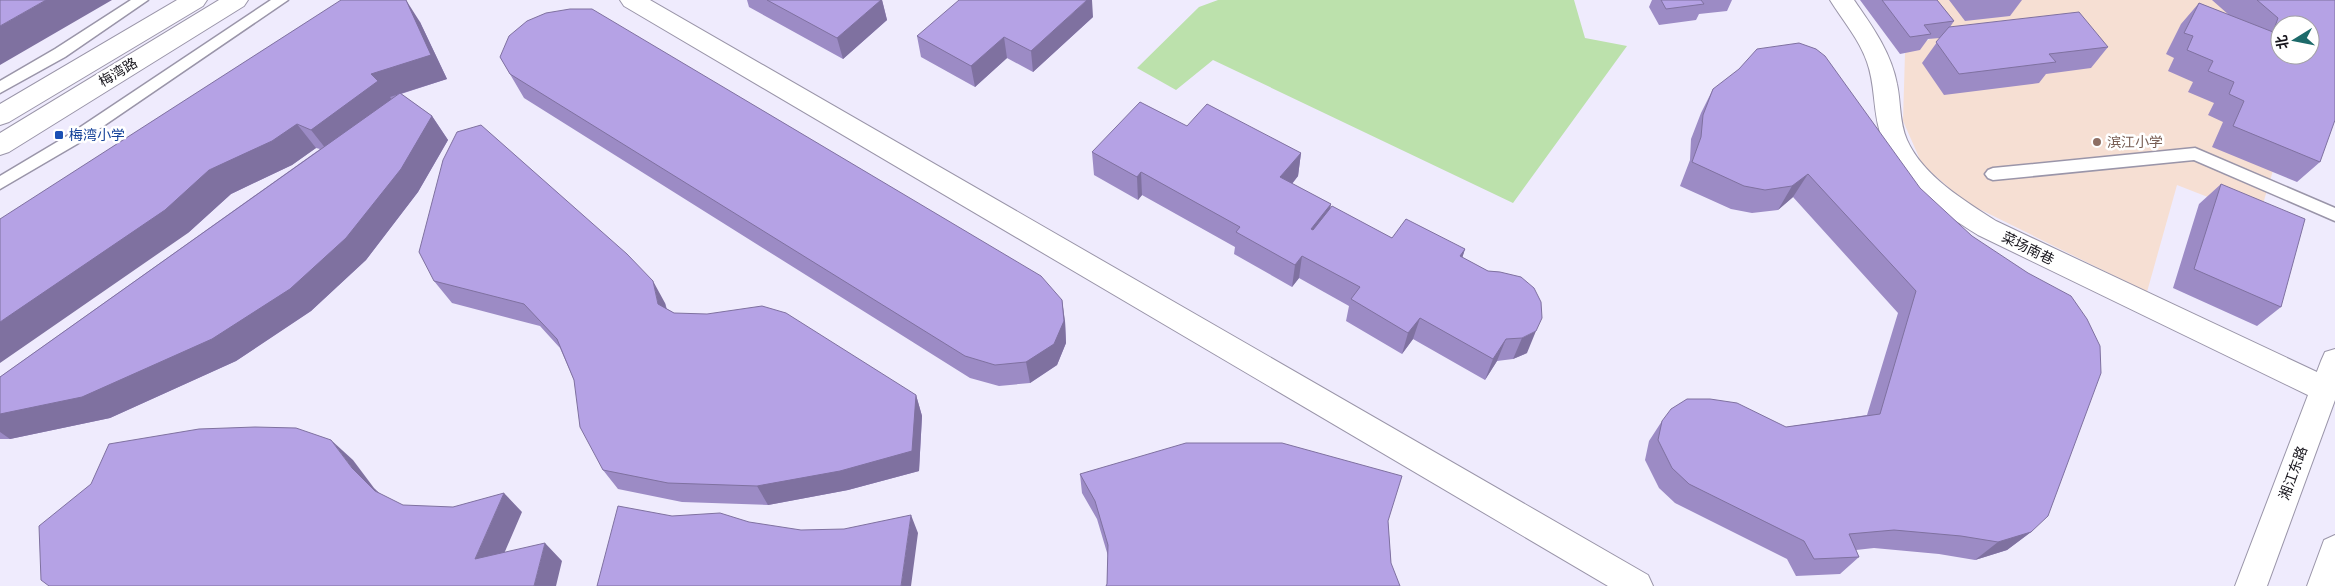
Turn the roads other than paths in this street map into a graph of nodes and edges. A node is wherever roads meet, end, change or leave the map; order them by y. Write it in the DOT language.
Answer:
graph roads {
  1 [pos="141,0"];
  2 [pos="194,0"];
  3 [pos="236,0"];
  4 [pos="281,0"];
  5 [pos="632,0"];
  6 [pos="1842,0"];
  7 [pos="0,88"];
  8 [pos="0,116"];
  9 [pos="0,145"];
  10 [pos="1993,174"];
  11 [pos="0,183"];
  12 [pos="2335,215"];
  13 [pos="2335,361"];
  14 [pos="2324,389"];
  15 [pos="2335,550"];
  16 [pos="1637,586"];
  17 [pos="2251,586"];
  18 [pos="2323,586"];
  1 -- 7 [label="lane"];
  2 -- 8 [label="street, 梅湾路"];
  3 -- 9 [label="street, 梅湾路"];
  4 -- 11 [label="lane"];
  5 -- 16 [label="street"];
  6 -- 14 [label="street, 菜场南巷"];
  10 -- 12 [label="lane"];
  13 -- 14 [label="street, 湘江东路"];
  14 -- 17 [label="street, 湘江东路"];
  15 -- 18 [label="street"];
}
